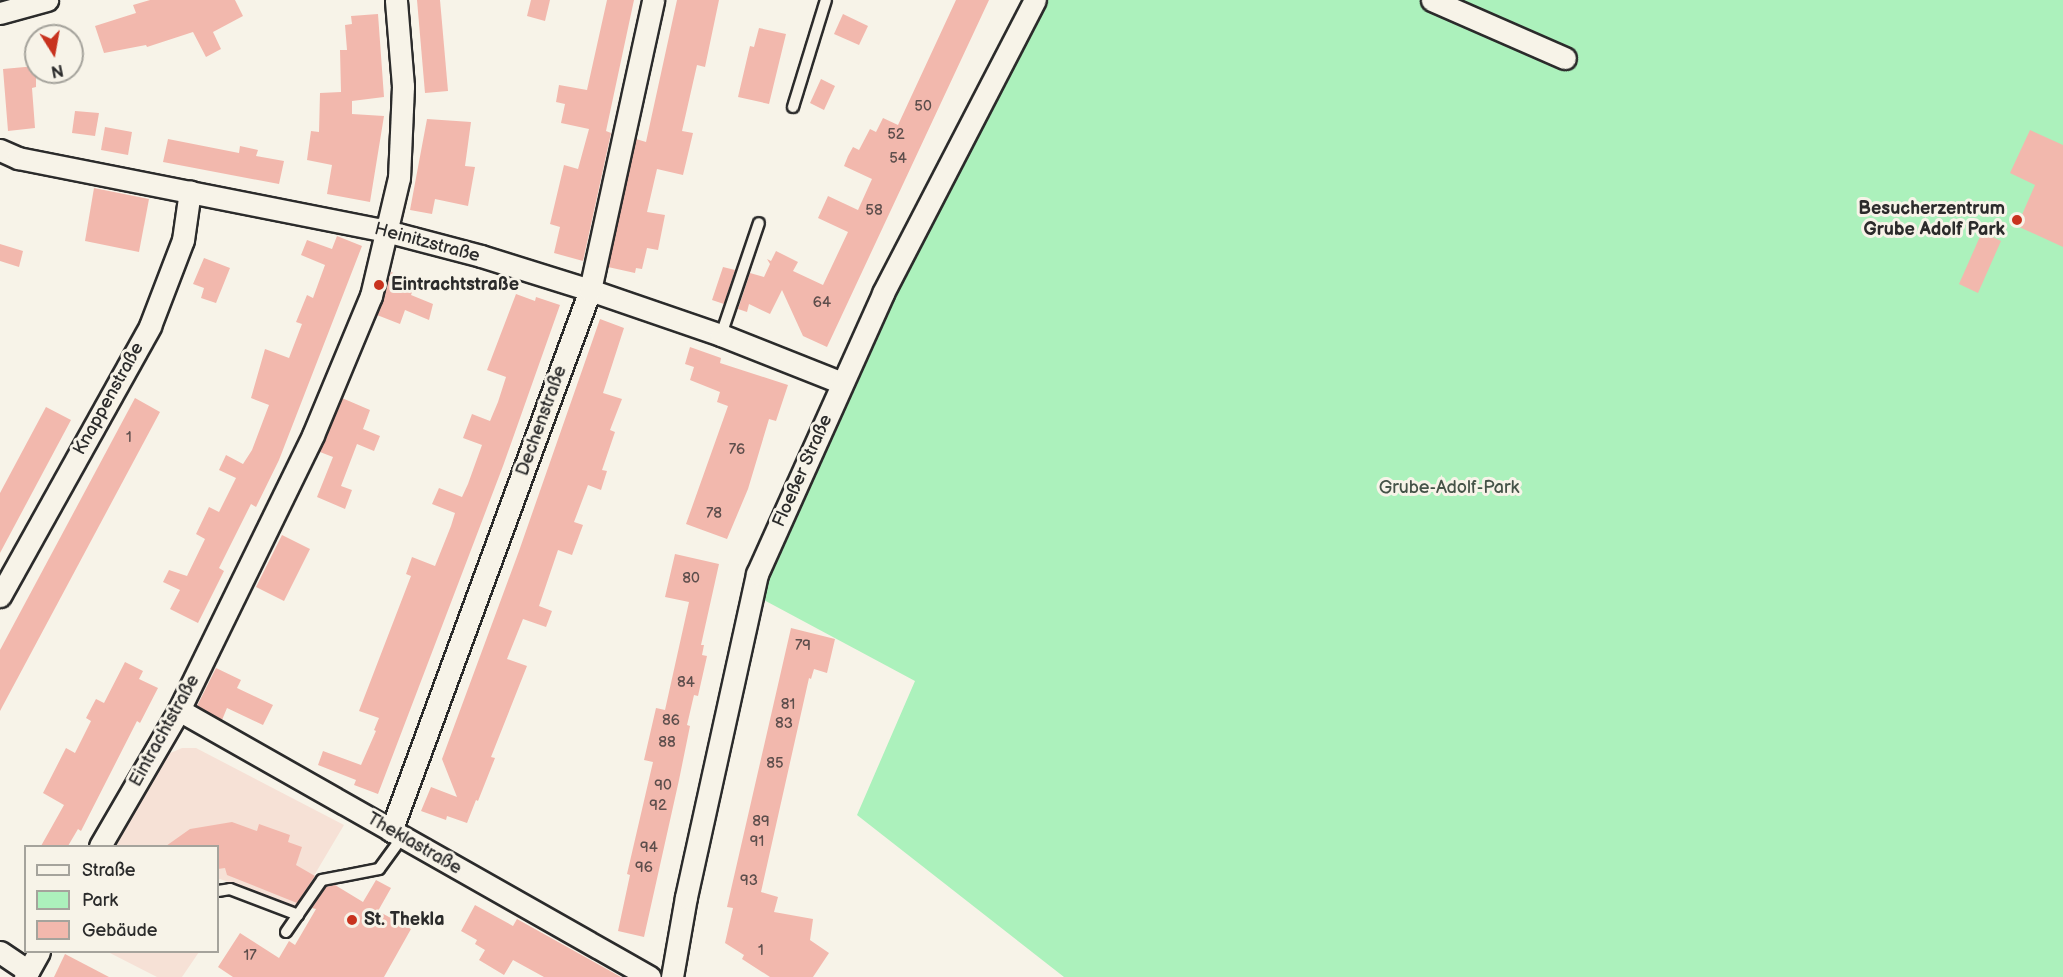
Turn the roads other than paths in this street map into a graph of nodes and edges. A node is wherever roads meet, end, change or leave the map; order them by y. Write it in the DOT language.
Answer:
graph roads {
  1 [pos="396,0"];
  2 [pos="653,0"];
  3 [pos="826,0"];
  4 [pos="1035,0"];
  5 [pos="1432,0"];
  6 [pos="40,1"];
  7 [pos="0,13"];
  8 [pos="1565,58"];
  9 [pos="793,107"];
  10 [pos="0,150"];
  11 [pos="190,191"];
  12 [pos="759,223"];
  13 [pos="386,231"];
  14 [pos="590,290"];
  15 [pos="721,335"];
  16 [pos="842,383"];
  17 [pos="0,596"];
  18 [pos="179,710"];
  19 [pos="397,834"];
  20 [pos="101,845"];
  21 [pos="219,891"];
  22 [pos="298,915"];
  23 [pos="286,932"];
  24 [pos="0,951"];
  25 [pos="38,953"];
  26 [pos="27,974"];
  27 [pos="650,977"];
  28 [pos="672,977"];
  1 -- 13 [label="street, Eintrachtstraße"];
  2 -- 14 [label="street, Dechenstraße"];
  3 -- 9 [label="lane"];
  4 -- 16 [label="street, Floeßer Straße"];
  5 -- 8 [label="street"];
  6 -- 7 [label="street"];
  10 -- 11 [label="street, Heinitzstraße"];
  11 -- 13 [label="street, Heinitzstraße"];
  11 -- 17 [label="street, Knappenstraße"];
  12 -- 15 [label="lane"];
  13 -- 14 [label="street, Heinitzstraße"];
  13 -- 18 [label="street, Eintrachtstraße"];
  14 -- 15 [label="street, Heinitzstraße"];
  14 -- 19 [label="street, Dechenstraße"];
  15 -- 16 [label="street, Heinitzstraße"];
  16 -- 28 [label="street, Floeßer Straße"];
  18 -- 19 [label="street, Theklastraße"];
  18 -- 20 [label="street, Eintrachtstraße"];
  19 -- 22 [label="lane"];
  19 -- 27 [label="street, Theklastraße"];
  21 -- 22 [label="lane"];
  22 -- 23 [label="lane"];
  24 -- 26 [label="street"];
  25 -- 26 [label="street"];
}
